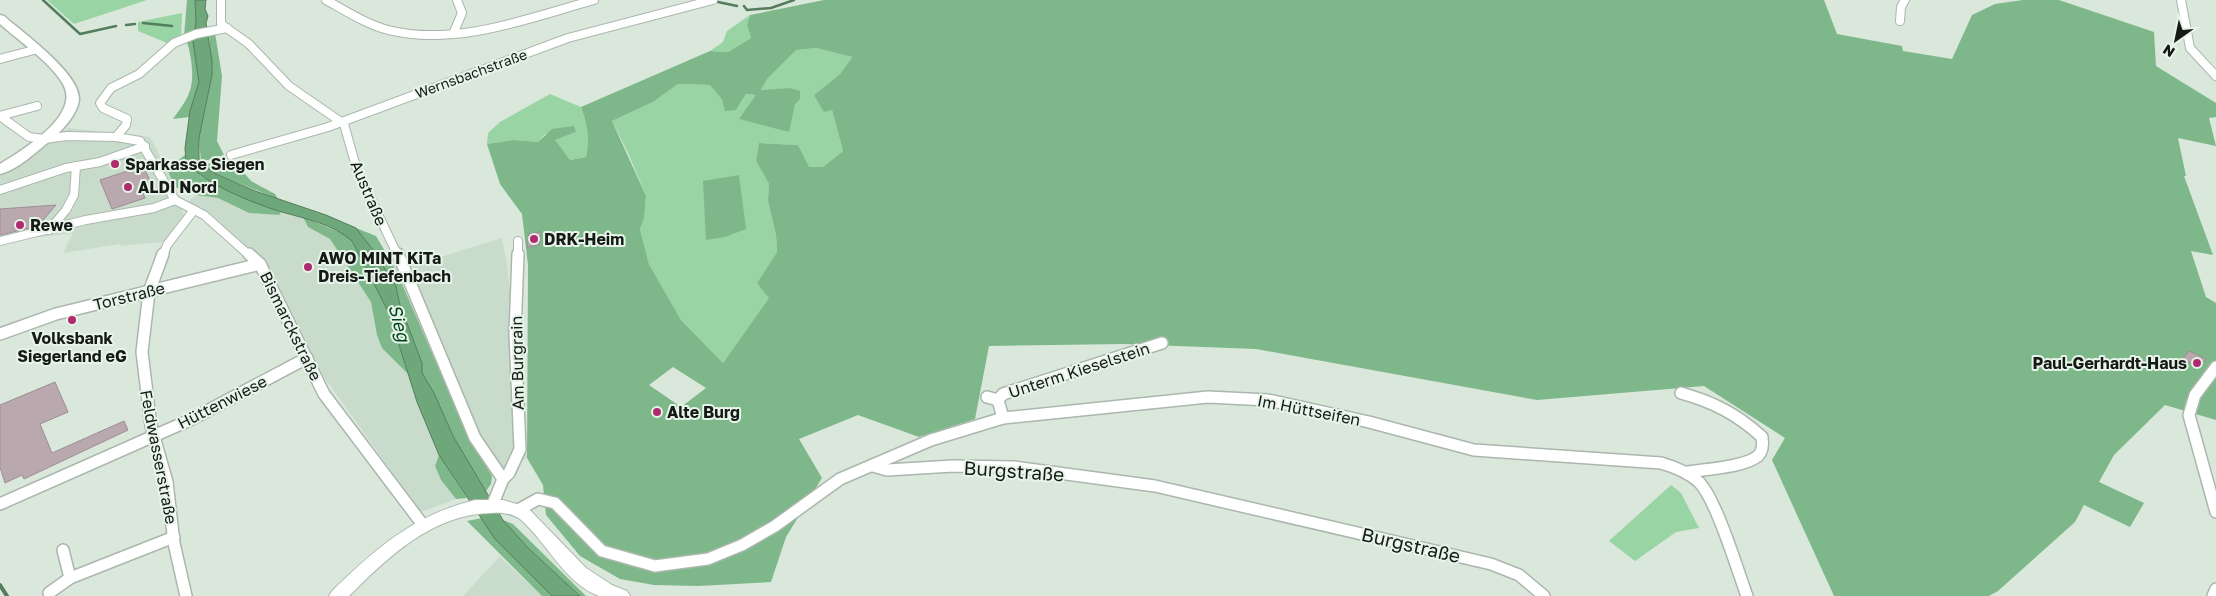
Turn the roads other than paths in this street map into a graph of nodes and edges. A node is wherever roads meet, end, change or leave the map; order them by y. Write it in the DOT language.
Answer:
graph roads {
  1 [pos="221,0"];
  2 [pos="457,0"];
  3 [pos="594,0"];
  4 [pos="712,0"];
  5 [pos="1904,0"];
  6 [pos="2181,0"];
  7 [pos="331,1"];
  8 [pos="0,18"];
  9 [pos="1900,22"];
  10 [pos="227,28"];
  11 [pos="453,34"];
  12 [pos="34,50"];
  13 [pos="0,59"];
  14 [pos="2216,76"];
  15 [pos="37,106"];
  16 [pos="0,116"];
  17 [pos="340,122"];
  18 [pos="116,137"];
  19 [pos="44,139"];
  20 [pos="145,146"];
  21 [pos="231,154"];
  22 [pos="76,166"];
  23 [pos="0,170"];
  24 [pos="0,190"];
  25 [pos="175,200"];
  26 [pos="194,210"];
  27 [pos="48,231"];
  28 [pos="0,241"];
  29 [pos="518,241"];
  30 [pos="260,264"];
  31 [pos="149,292"];
  32 [pos="0,334"];
  33 [pos="1162,343"];
  34 [pos="307,358"];
  35 [pos="2216,367"];
  36 [pos="1681,393"];
  37 [pos="1003,418"];
  38 [pos="154,434"];
  39 [pos="873,466"];
  40 [pos="1688,472"];
  41 [pos="503,480"];
  42 [pos="496,499"];
  43 [pos="0,504"];
  44 [pos="514,509"];
  45 [pos="2216,512"];
  46 [pos="423,525"];
  47 [pos="174,537"];
  48 [pos="63,550"];
  49 [pos="70,578"];
  50 [pos="2216,589"];
  51 [pos="49,593"];
  52 [pos="186,596"];
  53 [pos="338,596"];
  54 [pos="621,596"];
  55 [pos="1544,596"];
  56 [pos="1747,596"];
  57 [pos="2213,596"];
  1 -- 10 [label="street"];
  2 -- 11 [label="street"];
  3 -- 11 [label="street"];
  4 -- 17 [label="street, Wernsbachstraße"];
  5 -- 9 [label="street"];
  6 -- 14 [label="street"];
  7 -- 11 [label="street"];
  8 -- 12 [label="main road"];
  10 -- 17 [label="street"];
  10 -- 18 [label="street"];
  12 -- 13 [label="street"];
  12 -- 19 [label="main road"];
  15 -- 16 [label="street"];
  16 -- 19 [label="street"];
  17 -- 21 [label="street, Wernsbachstraße"];
  17 -- 41 [label="street, Austraße"];
  18 -- 19 [label="street"];
  18 -- 20 [label="street"];
  19 -- 23 [label="main road"];
  20 -- 22 [label="street"];
  20 -- 25 [label="street"];
  22 -- 24 [label="street"];
  22 -- 27 [label="street"];
  25 -- 26 [label="street, Bismarckstraße"];
  25 -- 27 [label="street"];
  26 -- 30 [label="street, Bismarckstraße"];
  26 -- 31 [label="street, Feldwasserstraße"];
  27 -- 28 [label="street"];
  29 -- 41 [label="street, Am Burgrain"];
  30 -- 31 [label="street, Torstraße"];
  30 -- 34 [label="street, Bismarckstraße"];
  31 -- 32 [label="street, Torstraße"];
  31 -- 38 [label="street, Feldwasserstraße"];
  33 -- 37 [label="street, Unterm Kieselstein"];
  34 -- 38 [label="street, Hüttenwiese"];
  34 -- 46 [label="street, Bismarckstraße"];
  35 -- 45 [label="street"];
  36 -- 40 [label="street, Im Hüttseifen"];
  37 -- 39 [label="street, Im Hüttseifen"];
  37 -- 40 [label="street, Im Hüttseifen"];
  38 -- 43 [label="street, Hüttenwiese"];
  38 -- 47 [label="street, Feldwasserstraße"];
  39 -- 44 [label="street"];
  39 -- 55 [label="street, Burgstraße"];
  40 -- 56 [label="street, Im Hüttseifen"];
  41 -- 42 [label="street"];
  42 -- 44 [label="street"];
  42 -- 46 [label="street"];
  44 -- 54 [label="street"];
  46 -- 53 [label="street"];
  47 -- 49 [label="street, Feldwasserstraße"];
  47 -- 52 [label="street, Feldwasserstraße"];
  48 -- 49 [label="street"];
  49 -- 51 [label="street, Feldwasserstraße"];
  50 -- 57 [label="street"];
}
